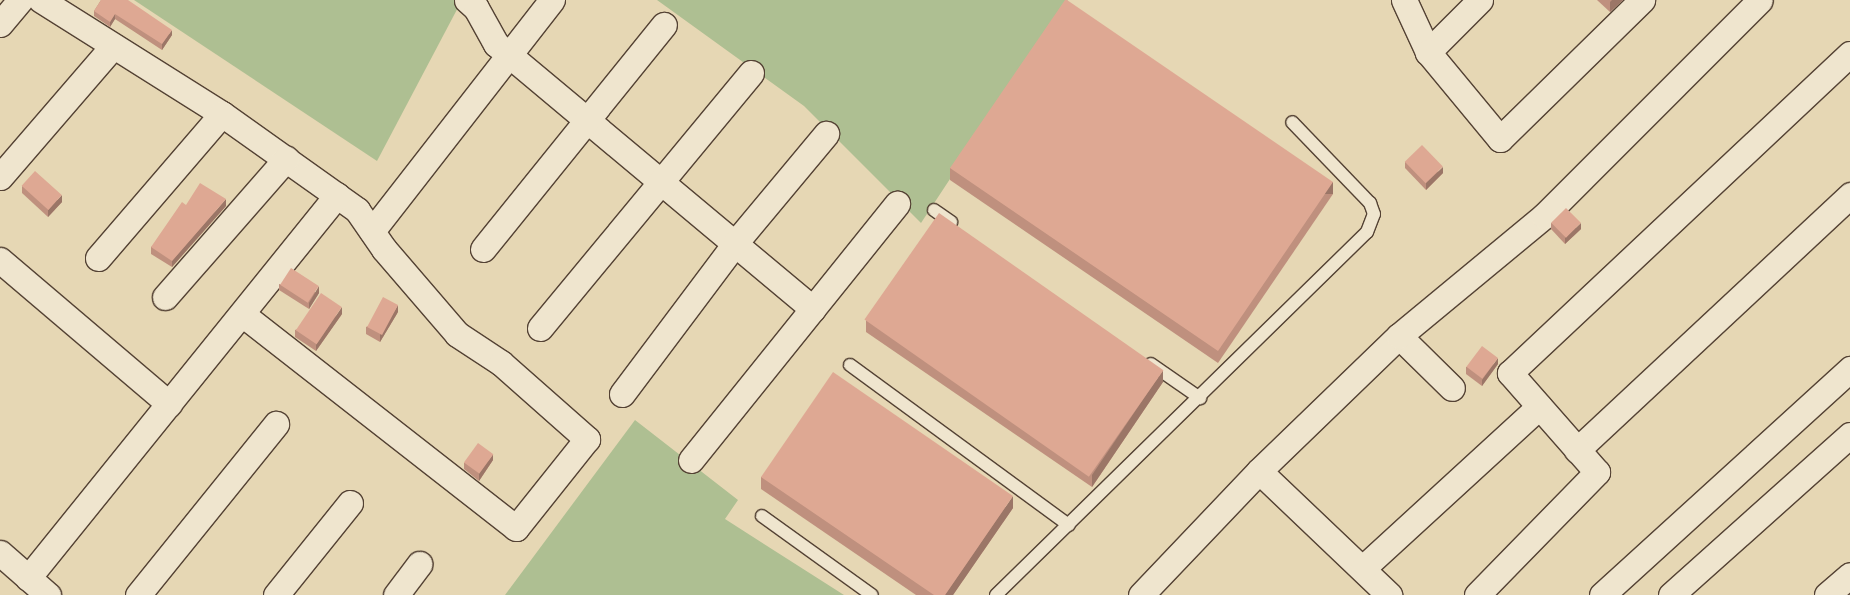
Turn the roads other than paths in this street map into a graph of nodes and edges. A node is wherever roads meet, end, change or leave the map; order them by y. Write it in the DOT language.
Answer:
graph roads {
  1 [pos="20,0"];
  2 [pos="41,0"];
  3 [pos="467,0"];
  4 [pos="552,0"];
  5 [pos="1404,0"];
  6 [pos="1480,0"];
  7 [pos="1642,0"];
  8 [pos="1760,0"];
  9 [pos="0,24"];
  10 [pos="664,24"];
  11 [pos="113,46"];
  12 [pos="1428,52"];
  13 [pos="1850,54"];
  14 [pos="508,56"];
  15 [pos="751,73"];
  16 [pos="222,114"];
  17 [pos="590,120"];
  18 [pos="1292,122"];
  19 [pos="826,134"];
  20 [pos="286,159"];
  21 [pos="0,177"];
  22 [pos="661,180"];
  23 [pos="337,195"];
  24 [pos="1850,195"];
  25 [pos="896,204"];
  26 [pos="934,210"];
  27 [pos="959,227"];
  28 [pos="372,231"];
  29 [pos="736,242"];
  30 [pos="484,249"];
  31 [pos="98,258"];
  32 [pos="0,260"];
  33 [pos="165,297"];
  34 [pos="813,309"];
  35 [pos="243,316"];
  36 [pos="540,328"];
  37 [pos="1399,336"];
  38 [pos="1144,358"];
  39 [pos="850,365"];
  40 [pos="1850,369"];
  41 [pos="1452,388"];
  42 [pos="622,394"];
  43 [pos="1200,398"];
  44 [pos="169,404"];
  45 [pos="1538,407"];
  46 [pos="276,424"];
  47 [pos="1850,435"];
  48 [pos="1577,450"];
  49 [pos="691,460"];
  50 [pos="1259,471"];
  51 [pos="350,502"];
  52 [pos="762,516"];
  53 [pos="1069,525"];
  54 [pos="0,553"];
  55 [pos="420,564"];
  56 [pos="1363,568"];
  57 [pos="1850,575"];
  58 [pos="28,578"];
  59 [pos="48,595"];
  60 [pos="138,595"];
  61 [pos="276,595"];
  62 [pos="396,595"];
  63 [pos="872,595"];
  64 [pos="996,595"];
  65 [pos="1141,595"];
  66 [pos="1389,595"];
  67 [pos="1477,595"];
  68 [pos="1602,595"];
  69 [pos="1671,595"];
  70 [pos="1827,595"];
  1 -- 9 [label="street"];
  2 -- 11 [label="street"];
  3 -- 14 [label="street"];
  4 -- 14 [label="street"];
  5 -- 12 [label="street"];
  6 -- 12 [label="street"];
  7 -- 12 [label="street"];
  8 -- 37 [label="street"];
  10 -- 17 [label="street"];
  11 -- 16 [label="street"];
  11 -- 21 [label="street"];
  13 -- 45 [label="street"];
  14 -- 17 [label="street"];
  14 -- 28 [label="street"];
  15 -- 22 [label="street"];
  16 -- 20 [label="street"];
  16 -- 31 [label="street"];
  17 -- 22 [label="street"];
  17 -- 30 [label="street"];
  18 -- 43 [label="lane"];
  19 -- 29 [label="street"];
  20 -- 23 [label="street"];
  20 -- 33 [label="street"];
  22 -- 29 [label="street"];
  22 -- 36 [label="street"];
  23 -- 28 [label="street"];
  23 -- 35 [label="street"];
  24 -- 48 [label="street"];
  25 -- 34 [label="street"];
  26 -- 27 [label="lane"];
  28 -- 35 [label="street"];
  29 -- 34 [label="street"];
  29 -- 42 [label="street"];
  32 -- 44 [label="street"];
  34 -- 49 [label="street"];
  35 -- 44 [label="street"];
  37 -- 41 [label="street"];
  37 -- 50 [label="street"];
  38 -- 43 [label="lane"];
  39 -- 53 [label="lane"];
  40 -- 68 [label="street"];
  43 -- 53 [label="lane"];
  44 -- 58 [label="street"];
  45 -- 48 [label="street"];
  45 -- 56 [label="street"];
  46 -- 60 [label="street"];
  47 -- 69 [label="street"];
  48 -- 67 [label="street"];
  50 -- 56 [label="street"];
  50 -- 65 [label="street"];
  51 -- 61 [label="street"];
  52 -- 63 [label="lane"];
  53 -- 64 [label="lane"];
  54 -- 58 [label="street"];
  55 -- 62 [label="street"];
  56 -- 66 [label="street"];
  57 -- 70 [label="street"];
  58 -- 59 [label="street"];
}
